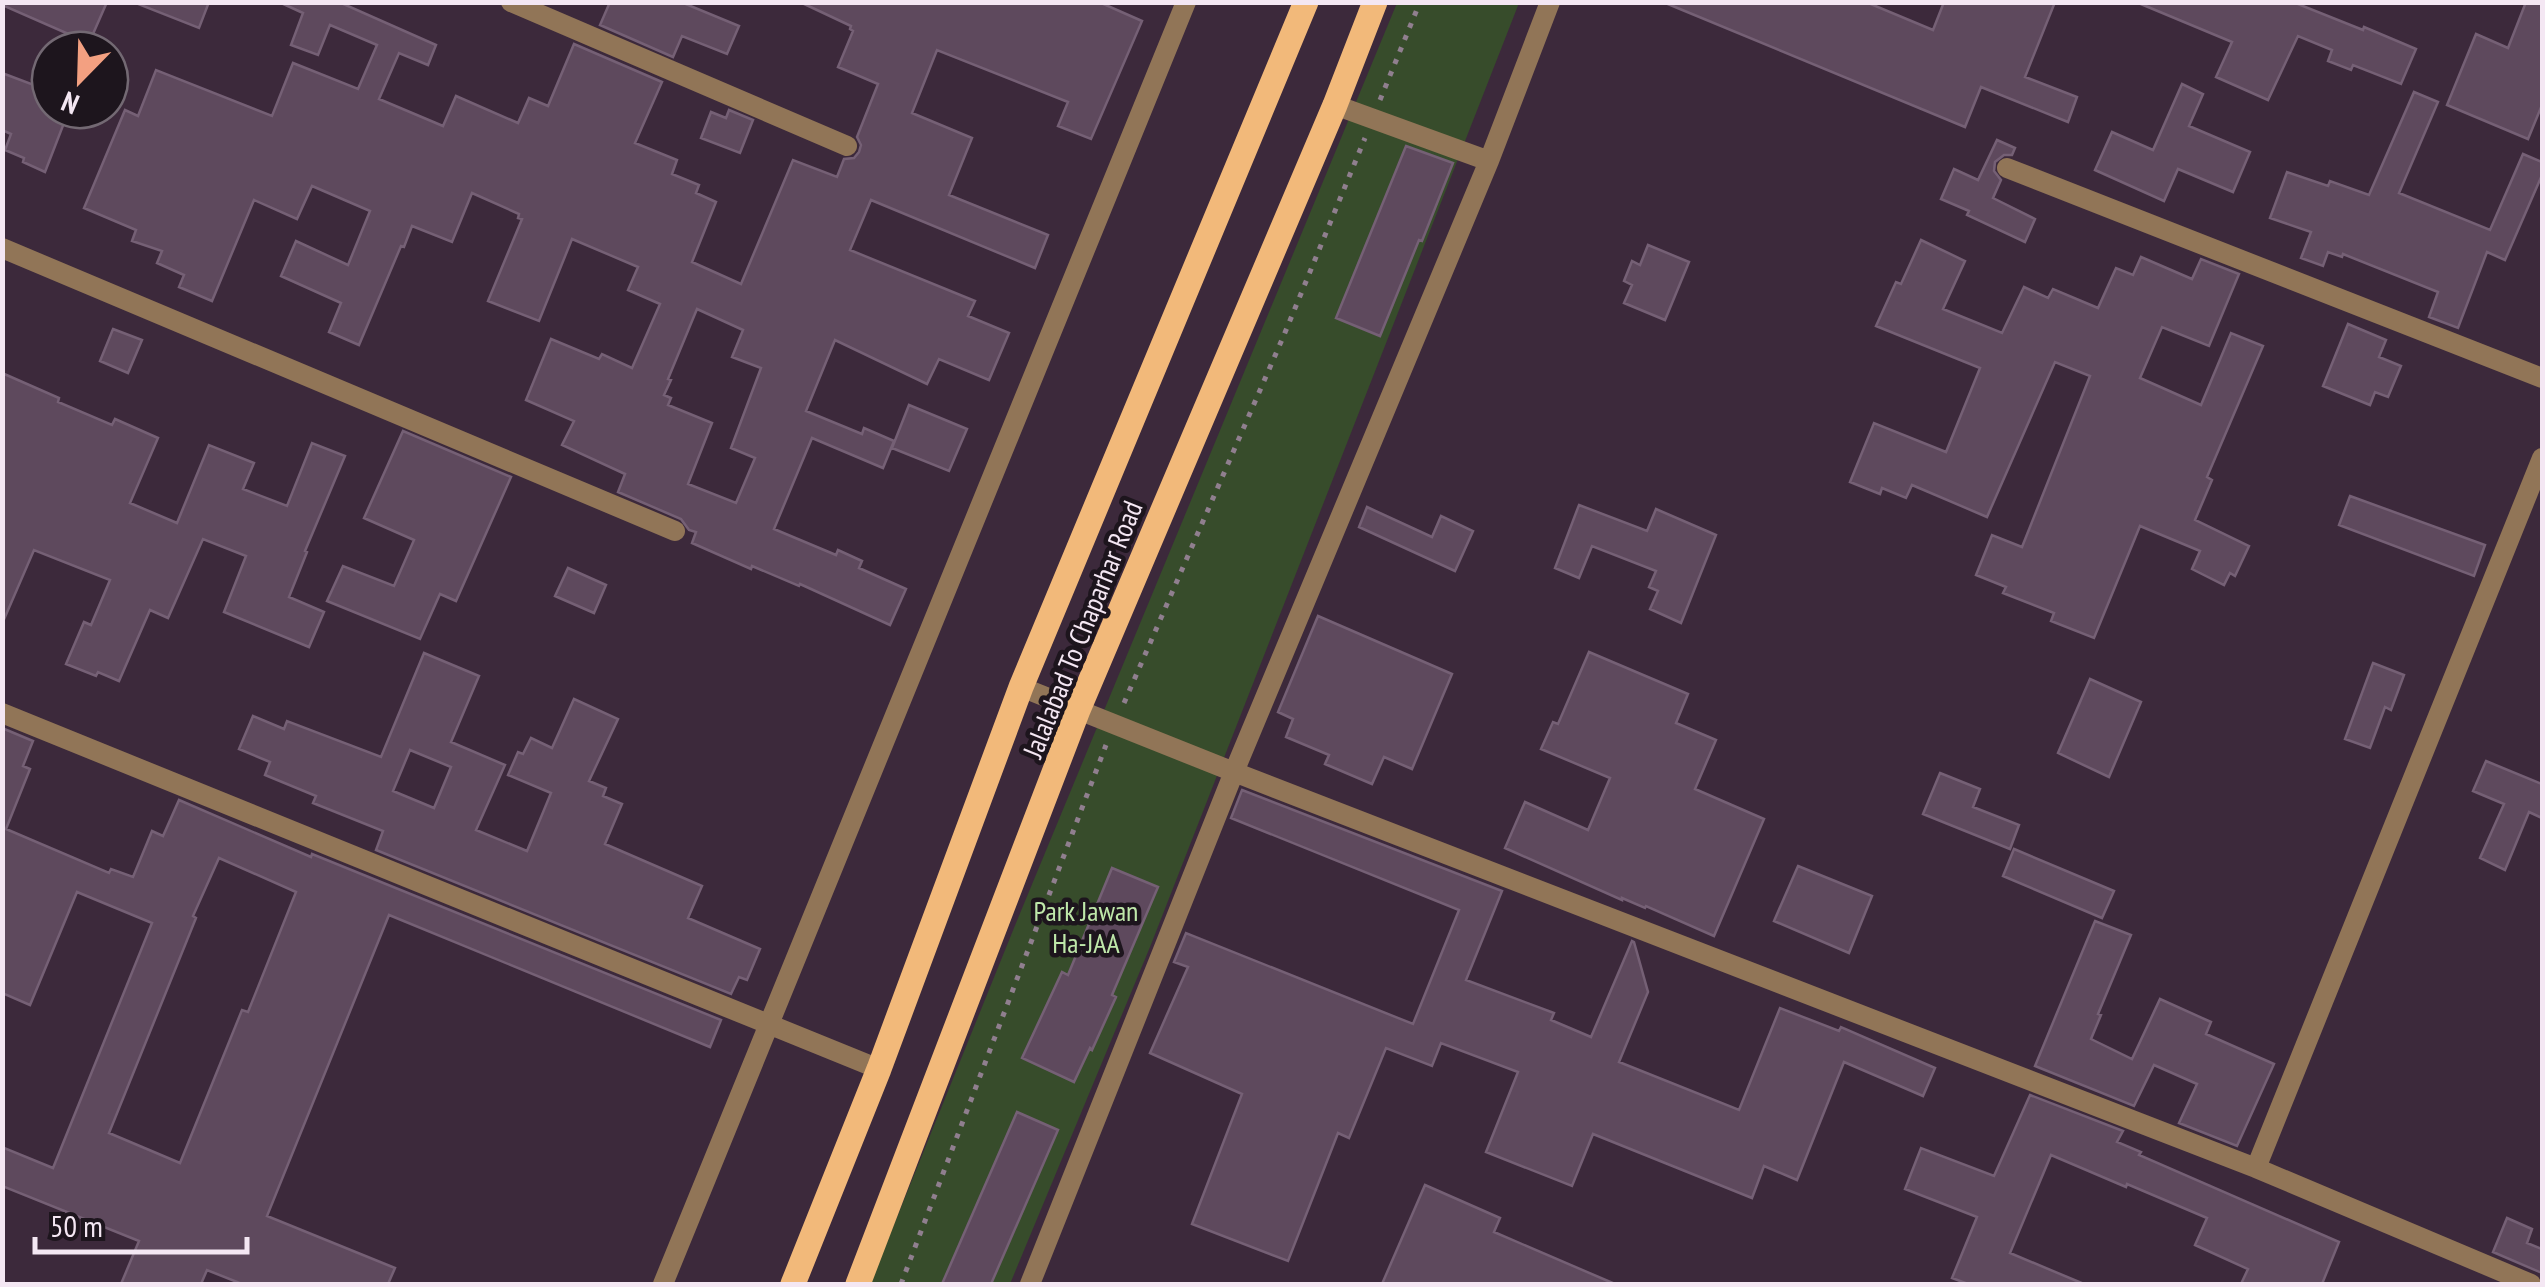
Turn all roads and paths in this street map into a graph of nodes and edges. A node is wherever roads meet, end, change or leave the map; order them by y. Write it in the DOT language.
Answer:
graph roads {
  1 [pos="512,2"];
  2 [pos="1186,2"];
  3 [pos="1306,2"];
  4 [pos="1375,2"];
  5 [pos="1420,2"];
  6 [pos="1550,2"];
  7 [pos="1335,105"];
  8 [pos="1373,119"];
  9 [pos="847,146"];
  10 [pos="1489,162"];
  11 [pos="2008,168"];
  12 [pos="2,248"];
  13 [pos="2542,378"];
  14 [pos="2542,458"];
  15 [pos="676,531"];
  16 [pos="1021,687"];
  17 [pos="1078,710"];
  18 [pos="2,713"];
  19 [pos="1114,724"];
  20 [pos="1234,772"];
  21 [pos="770,1024"];
  22 [pos="879,1069"];
  23 [pos="2256,1168"];
  24 [pos="664,1284"];
  25 [pos="793,1284"];
  26 [pos="858,1284"];
  27 [pos="901,1284"];
  28 [pos="1030,1284"];
  29 [pos="2531,1284"];
  1 -- 9 [label="street"];
  2 -- 21 [label="street"];
  3 -- 16 [label="main road, Jalalabad To Chaparhar Road"];
  4 -- 7 [label="main road, Jalalabad To Chaparhar Road"];
  5 -- 8 [label="path"];
  6 -- 10 [label="street"];
  7 -- 8 [label="street"];
  7 -- 17 [label="main road, Jalalabad To Chaparhar Road"];
  8 -- 10 [label="street"];
  8 -- 19 [label="path"];
  10 -- 20 [label="street"];
  11 -- 13 [label="street"];
  12 -- 15 [label="street"];
  14 -- 23 [label="street"];
  16 -- 17 [label="street"];
  16 -- 22 [label="main road, Jalalabad To Chaparhar Road"];
  17 -- 19 [label="street"];
  17 -- 26 [label="main road, Jalalabad To Chaparhar Road"];
  18 -- 21 [label="street"];
  19 -- 20 [label="street"];
  19 -- 27 [label="path"];
  20 -- 23 [label="street"];
  20 -- 28 [label="street"];
  21 -- 22 [label="street"];
  21 -- 24 [label="street"];
  22 -- 25 [label="main road, Jalalabad To Chaparhar Road"];
  23 -- 29 [label="street"];
}
